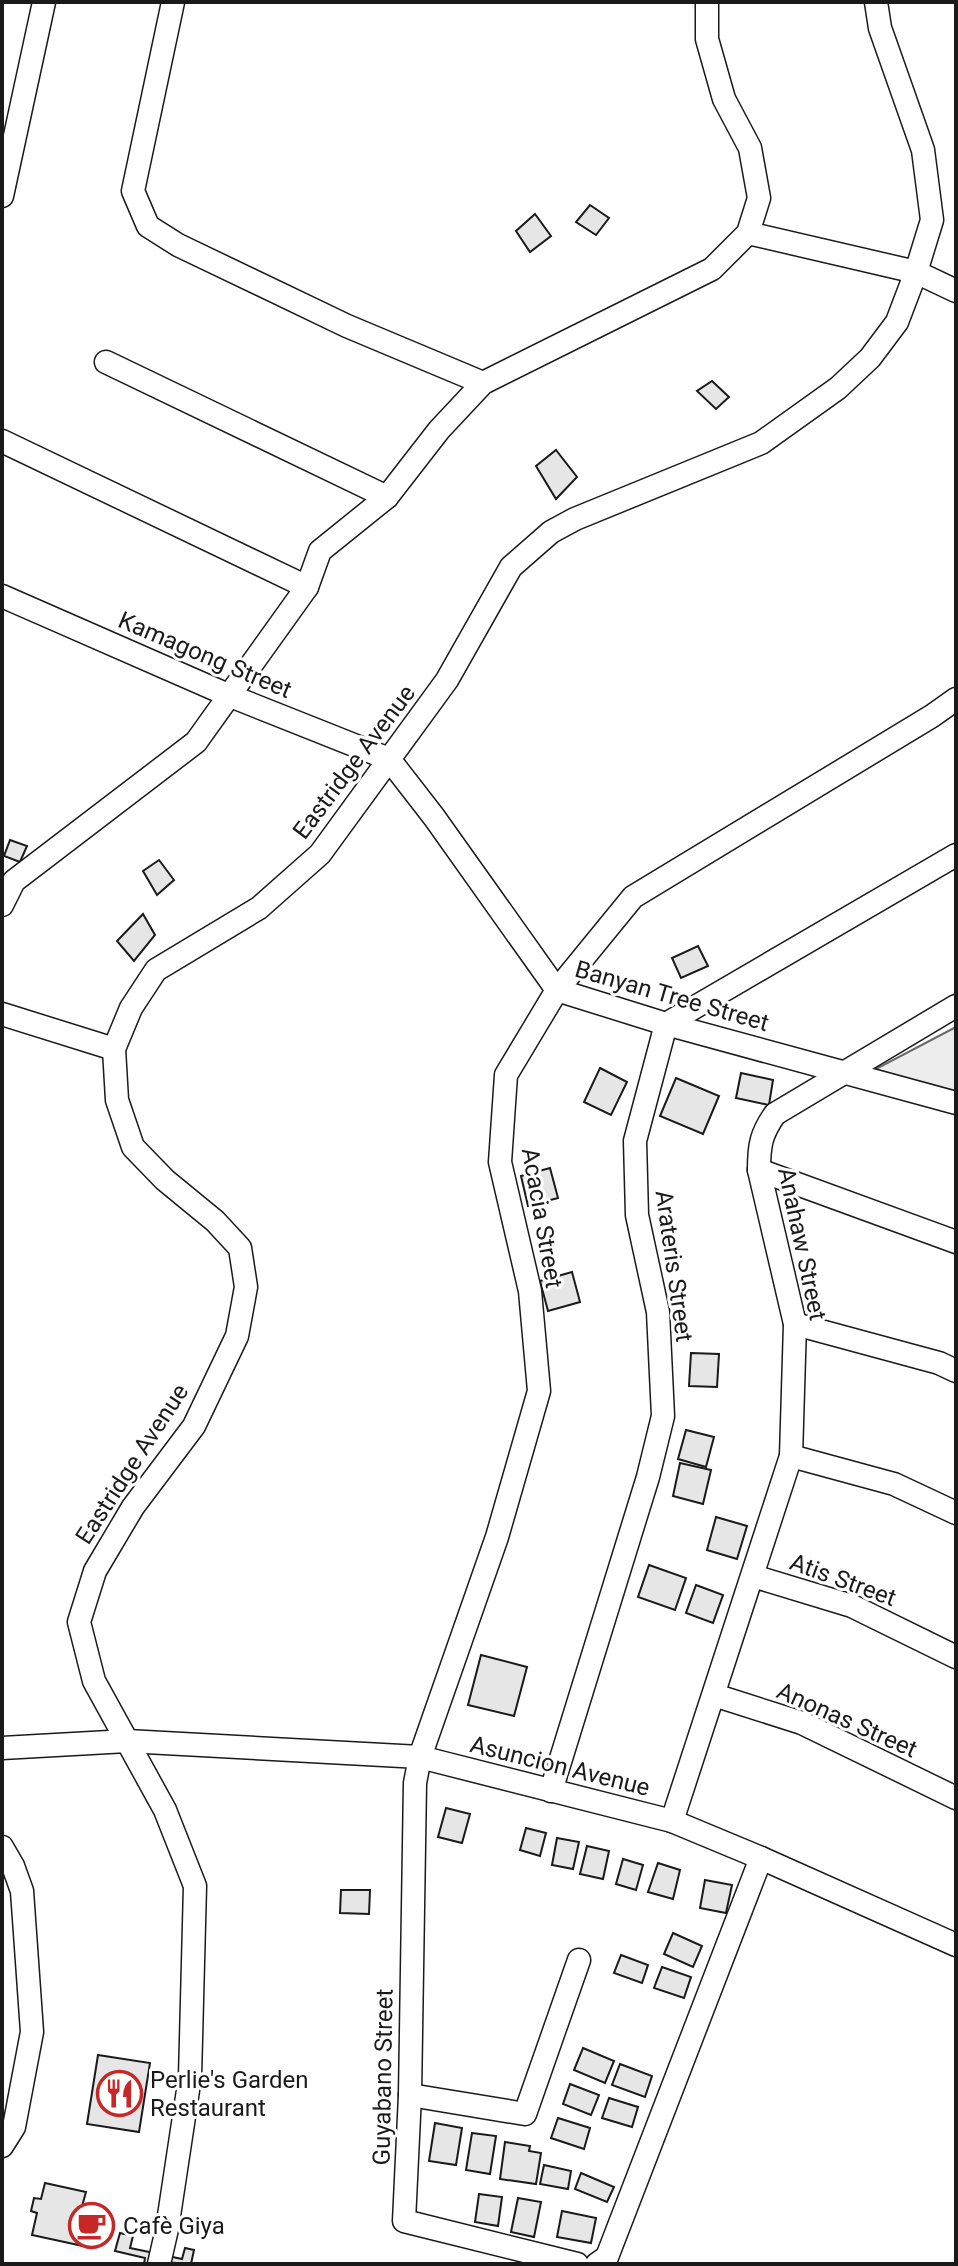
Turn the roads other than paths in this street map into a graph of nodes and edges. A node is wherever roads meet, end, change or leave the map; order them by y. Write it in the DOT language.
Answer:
graph roads {
  1 [pos="44,2"];
  2 [pos="173,2"];
  3 [pos="707,2"];
  4 [pos="876,2"];
  5 [pos="2,196"];
  6 [pos="748,233"];
  7 [pos="916,272"];
  8 [pos="956,291"];
  9 [pos="106,362"];
  10 [pos="483,383"];
  11 [pos="2,441"];
  12 [pos="387,497"];
  13 [pos="307,587"];
  14 [pos="2,596"];
  15 [pos="228,695"];
  16 [pos="956,699"];
  17 [pos="389,759"];
  18 [pos="956,855"];
  19 [pos="2,905"];
  20 [pos="557,990"];
  21 [pos="956,1006"];
  22 [pos="2,1014"];
  23 [pos="666,1024"];
  24 [pos="114,1049"];
  25 [pos="843,1072"];
  26 [pos="956,1103"];
  27 [pos="759,1170"];
  28 [pos="956,1242"];
  29 [pos="795,1324"];
  30 [pos="956,1371"];
  31 [pos="791,1456"];
  32 [pos="956,1513"];
  33 [pos="753,1576"];
  34 [pos="956,1657"];
  35 [pos="714,1695"];
  36 [pos="127,1741"];
  37 [pos="2,1748"];
  38 [pos="420,1757"];
  39 [pos="551,1791"];
  40 [pos="956,1798"];
  41 [pos="672,1821"];
  42 [pos="2,1847"];
  43 [pos="761,1858"];
  44 [pos="956,1945"];
  45 [pos="579,1960"];
  46 [pos="410,2095"];
  47 [pos="2,2146"];
  48 [pos="159,2264"];
  49 [pos="577,2264"];
  50 [pos="597,2264"];
  1 -- 5 [label="street"];
  2 -- 10 [label="street"];
  3 -- 6 [label="street"];
  4 -- 7 [label="street, Eastridge Avenue"];
  6 -- 7 [label="street"];
  6 -- 10 [label="street"];
  7 -- 8 [label="street"];
  7 -- 17 [label="street, Eastridge Avenue"];
  9 -- 12 [label="street"];
  10 -- 12 [label="street"];
  11 -- 13 [label="street"];
  12 -- 13 [label="street"];
  13 -- 15 [label="street"];
  14 -- 15 [label="street, Kamagong Street"];
  15 -- 17 [label="street, Kamagong Street"];
  15 -- 19 [label="street"];
  16 -- 20 [label="street, Acacia Street"];
  17 -- 20 [label="street, Banyan Tree Street"];
  17 -- 24 [label="street, Eastridge Avenue"];
  18 -- 23 [label="street"];
  20 -- 23 [label="street, Banyan Tree Street"];
  20 -- 38 [label="street, Acacia Street"];
  21 -- 25 [label="street, Anahaw Street"];
  22 -- 24 [label="street"];
  23 -- 25 [label="street, Banyan Tree Street"];
  23 -- 39 [label="street, Arateris Street"];
  24 -- 36 [label="street, Eastridge Avenue"];
  25 -- 26 [label="street, Banyan Tree Street"];
  25 -- 27 [label="street, Anahaw Street"];
  27 -- 28 [label="street"];
  27 -- 29 [label="street, Anahaw Street"];
  29 -- 30 [label="street"];
  29 -- 31 [label="street, Anahaw Street"];
  31 -- 32 [label="street"];
  31 -- 33 [label="street, Anahaw Street"];
  33 -- 34 [label="street, Atis Street"];
  33 -- 35 [label="street, Anahaw Street"];
  35 -- 40 [label="street, Anonas Street"];
  35 -- 41 [label="street, Anahaw Street"];
  36 -- 37 [label="street, Asuncion Avenue"];
  36 -- 38 [label="street, Asuncion Avenue"];
  36 -- 48 [label="street, Eastridge Avenue"];
  38 -- 39 [label="street, Asuncion Avenue"];
  38 -- 46 [label="street, Guyabano Street"];
  39 -- 41 [label="street, Asuncion Avenue"];
  41 -- 43 [label="street, Asuncion Avenue"];
  42 -- 47 [label="street"];
  43 -- 44 [label="street, Asuncion Avenue"];
  43 -- 50 [label="street"];
  45 -- 46 [label="street"];
  46 -- 49 [label="street, Guyabano Street"];
}
